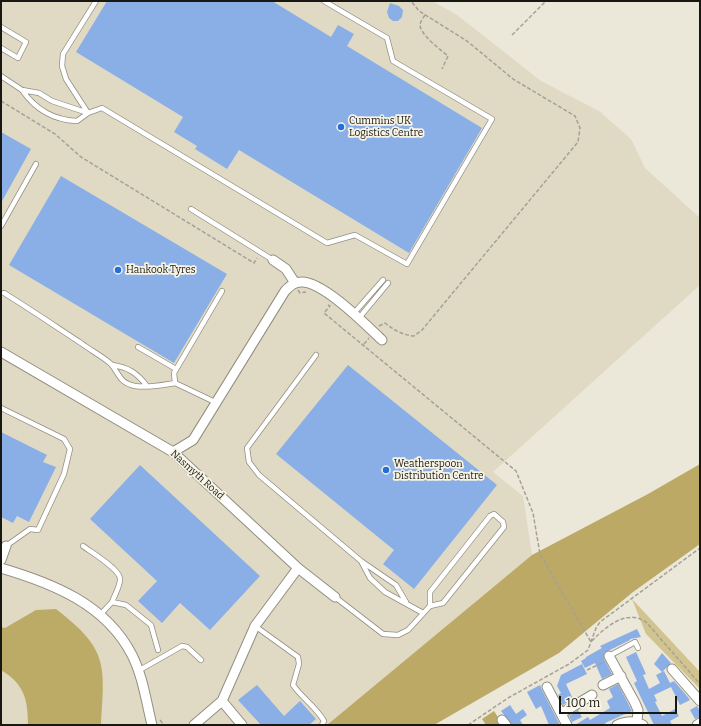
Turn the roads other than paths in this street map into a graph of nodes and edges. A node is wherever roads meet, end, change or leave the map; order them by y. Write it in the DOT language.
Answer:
graph roads {
  1 [pos="96,1"];
  2 [pos="324,1"];
  3 [pos="1,27"];
  4 [pos="1,48"];
  5 [pos="1,76"];
  6 [pos="22,90"];
  7 [pos="88,113"];
  8 [pos="36,164"];
  9 [pos="191,209"];
  10 [pos="1,226"];
  11 [pos="273,260"];
  12 [pos="382,280"];
  13 [pos="295,283"];
  14 [pos="388,283"];
  15 [pos="222,290"];
  16 [pos="4,293"];
  17 [pos="356,316"];
  18 [pos="382,340"];
  19 [pos="138,347"];
  20 [pos="1,352"];
  21 [pos="316,355"];
  22 [pos="112,365"];
  23 [pos="176,369"];
  24 [pos="175,383"];
  25 [pos="146,386"];
  26 [pos="217,403"];
  27 [pos="1,408"];
  28 [pos="173,452"];
  29 [pos="6,546"];
  30 [pos="83,546"];
  31 [pos="1,560"];
  32 [pos="361,561"];
  33 [pos="1,568"];
  34 [pos="298,568"];
  35 [pos="335,597"];
  36 [pos="112,602"];
  37 [pos="406,602"];
  38 [pos="430,606"];
  39 [pos="423,613"];
  40 [pos="100,615"];
  41 [pos="255,626"];
  42 [pos="638,648"];
  43 [pos="158,650"];
  44 [pos="610,657"];
  45 [pos="201,660"];
  46 [pos="672,669"];
  47 [pos="138,671"];
  48 [pos="621,676"];
  49 [pos="603,685"];
  50 [pos="547,687"];
  51 [pos="592,695"];
  52 [pos="222,701"];
  53 [pos="700,701"];
  54 [pos="562,713"];
  55 [pos="640,723"];
  56 [pos="700,723"];
  57 [pos="152,725"];
  58 [pos="194,725"];
  59 [pos="242,725"];
  60 [pos="322,725"];
  61 [pos="567,725"];
  62 [pos="617,725"];
  63 [pos="696,725"];
  1 -- 7 [label="lane"];
  2 -- 7 [label="lane"];
  3 -- 4 [label="lane"];
  5 -- 6 [label="lane"];
  6 -- 7 [label="lane"];
  6 -- 7 [label="lane"];
  8 -- 10 [label="lane"];
  9 -- 11 [label="lane"];
  11 -- 13 [label="street"];
  12 -- 17 [label="lane"];
  13 -- 17 [label="street"];
  13 -- 26 [label="street"];
  14 -- 17 [label="lane"];
  15 -- 23 [label="lane"];
  16 -- 22 [label="lane"];
  17 -- 18 [label="street"];
  19 -- 23 [label="lane"];
  20 -- 28 [label="street, Nasmyth Road"];
  21 -- 32 [label="lane"];
  22 -- 25 [label="lane"];
  22 -- 25 [label="lane"];
  23 -- 24 [label="lane"];
  24 -- 25 [label="lane"];
  24 -- 26 [label="lane"];
  26 -- 28 [label="street"];
  27 -- 29 [label="lane"];
  28 -- 34 [label="street, Nasmyth Road"];
  29 -- 31 [label="street"];
  30 -- 36 [label="lane"];
  32 -- 37 [label="lane"];
  32 -- 37 [label="lane"];
  33 -- 40 [label="street"];
  34 -- 35 [label="street, Nasmyth Road"];
  34 -- 41 [label="street"];
  35 -- 39 [label="lane"];
  36 -- 40 [label="lane"];
  36 -- 43 [label="lane"];
  37 -- 39 [label="lane"];
  38 -- 38 [label="lane"];
  38 -- 39 [label="lane"];
  40 -- 47 [label="street"];
  41 -- 52 [label="street"];
  41 -- 60 [label="lane"];
  42 -- 44 [label="lane"];
  44 -- 48 [label="street"];
  45 -- 47 [label="lane"];
  46 -- 53 [label="street"];
  47 -- 57 [label="street"];
  48 -- 49 [label="street"];
  48 -- 55 [label="street"];
  50 -- 54 [label="street"];
  51 -- 54 [label="street"];
  52 -- 58 [label="street"];
  52 -- 59 [label="street"];
  54 -- 61 [label="street"];
  55 -- 62 [label="street"];
  56 -- 63 [label="street"];
}
